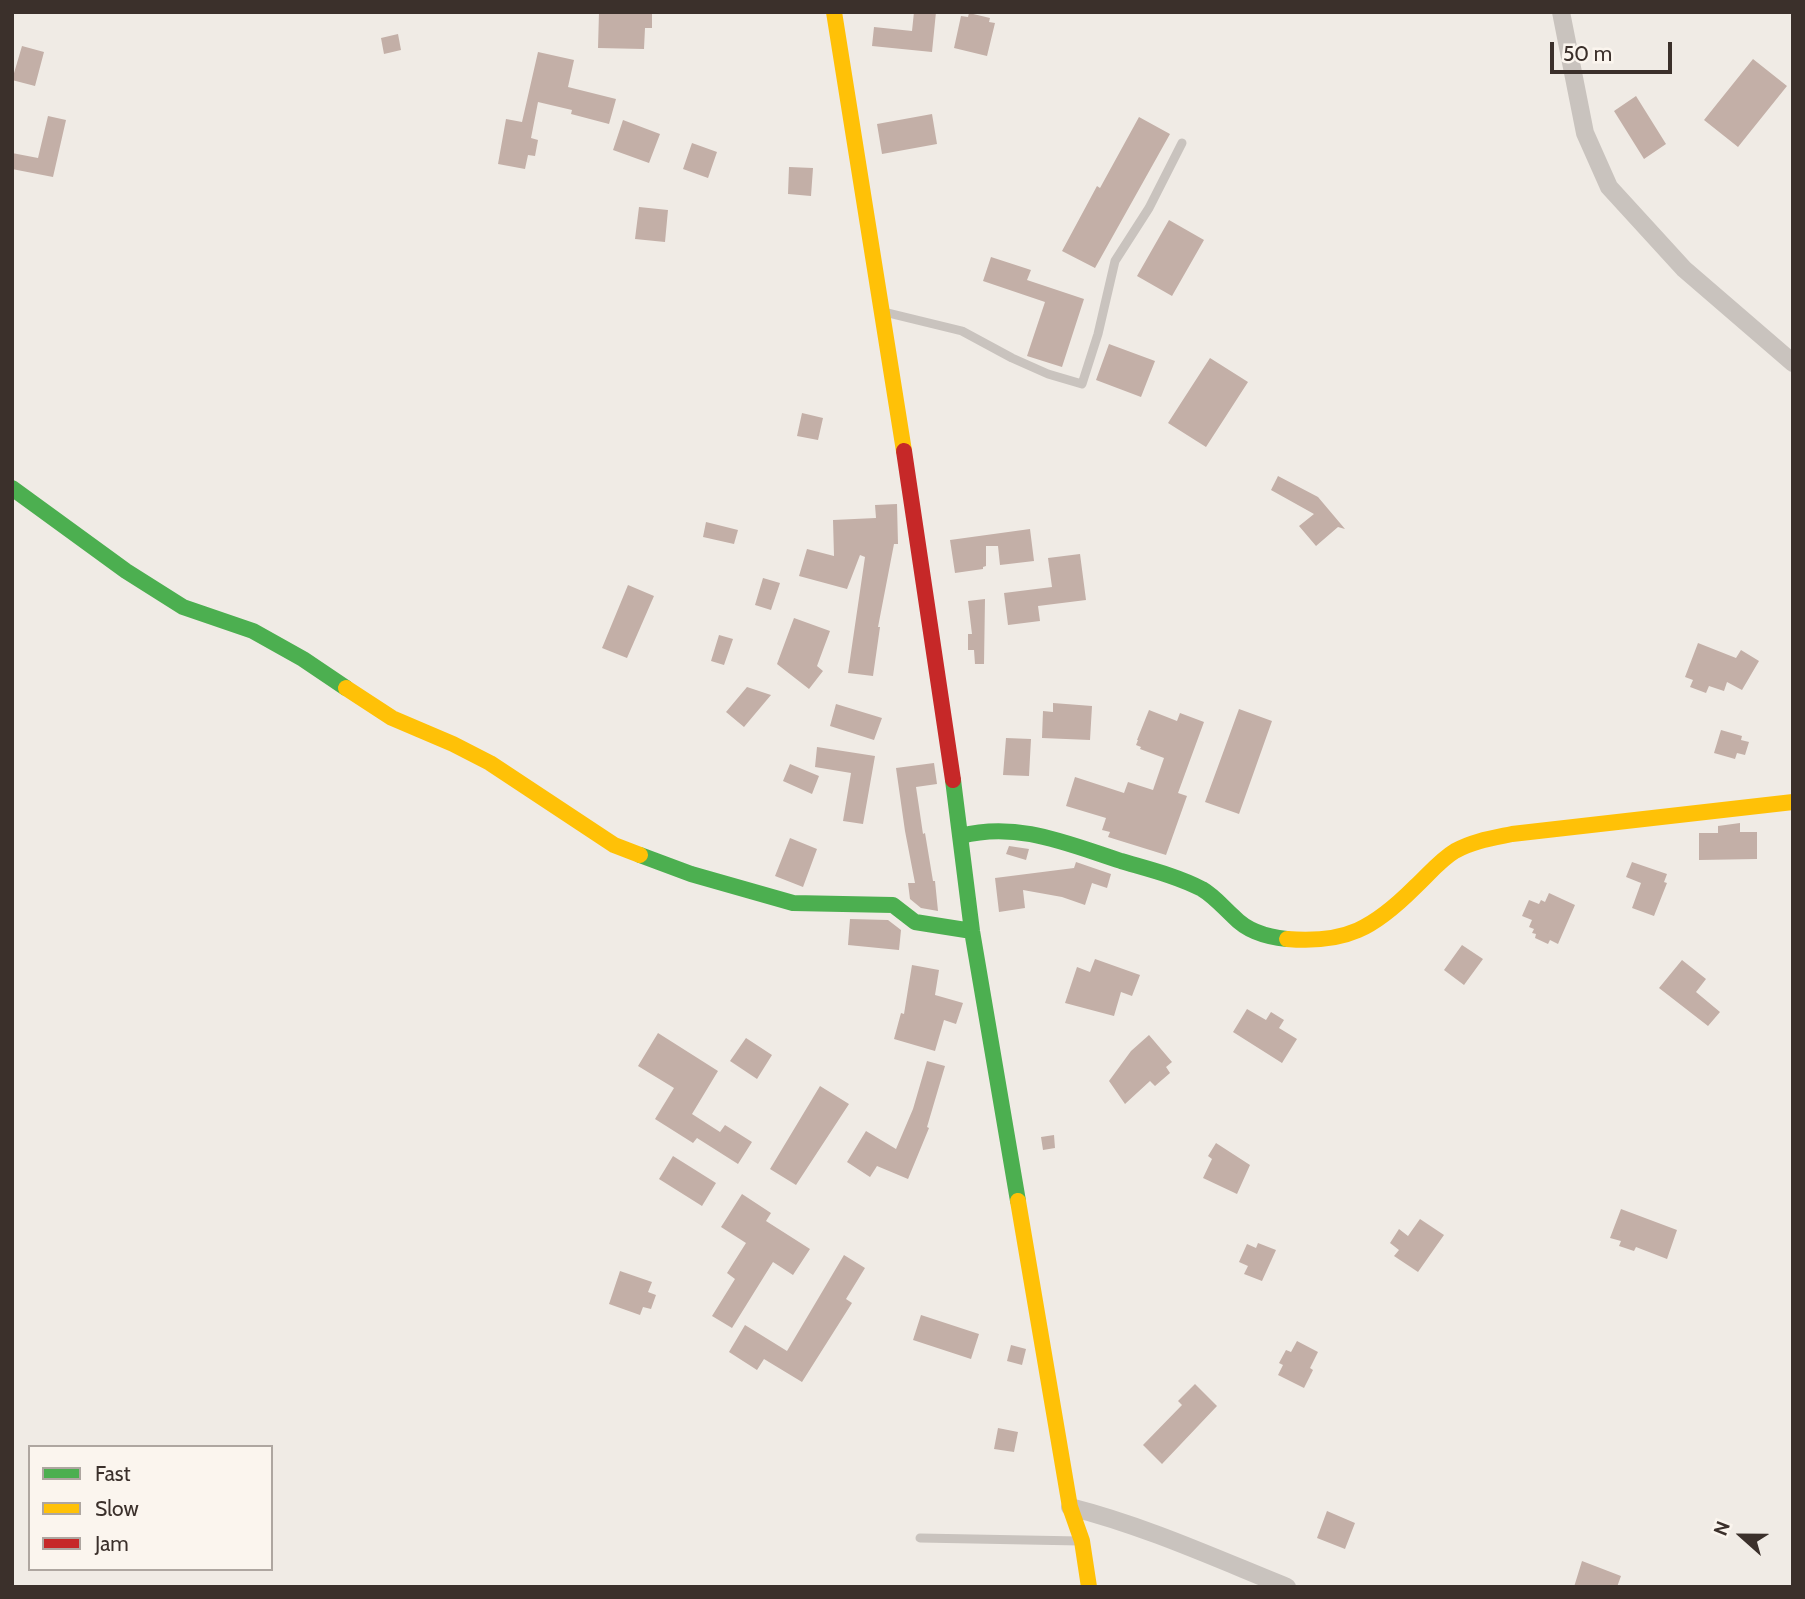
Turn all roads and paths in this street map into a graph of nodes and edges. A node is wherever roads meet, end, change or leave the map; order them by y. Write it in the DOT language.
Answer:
graph roads {
  1 [pos="834,12"];
  2 [pos="1560,12"];
  3 [pos="1182,143"];
  4 [pos="883,311"];
  5 [pos="1793,363"];
  6 [pos="12,488"];
  7 [pos="1793,802"];
  8 [pos="961,836"];
  9 [pos="972,931"];
  10 [pos="1070,1507"];
  11 [pos="920,1538"];
  12 [pos="1082,1541"];
  13 [pos="1089,1587"];
  14 [pos="1287,1587"];
  1 -- 4 [label="street"];
  2 -- 5 [label="street"];
  3 -- 4 [label="lane"];
  4 -- 8 [label="street"];
  6 -- 9 [label="street"];
  7 -- 8 [label="street"];
  8 -- 9 [label="street"];
  9 -- 10 [label="street"];
  10 -- 12 [label="street"];
  10 -- 14 [label="street"];
  11 -- 12 [label="lane"];
  12 -- 13 [label="street"];
}
